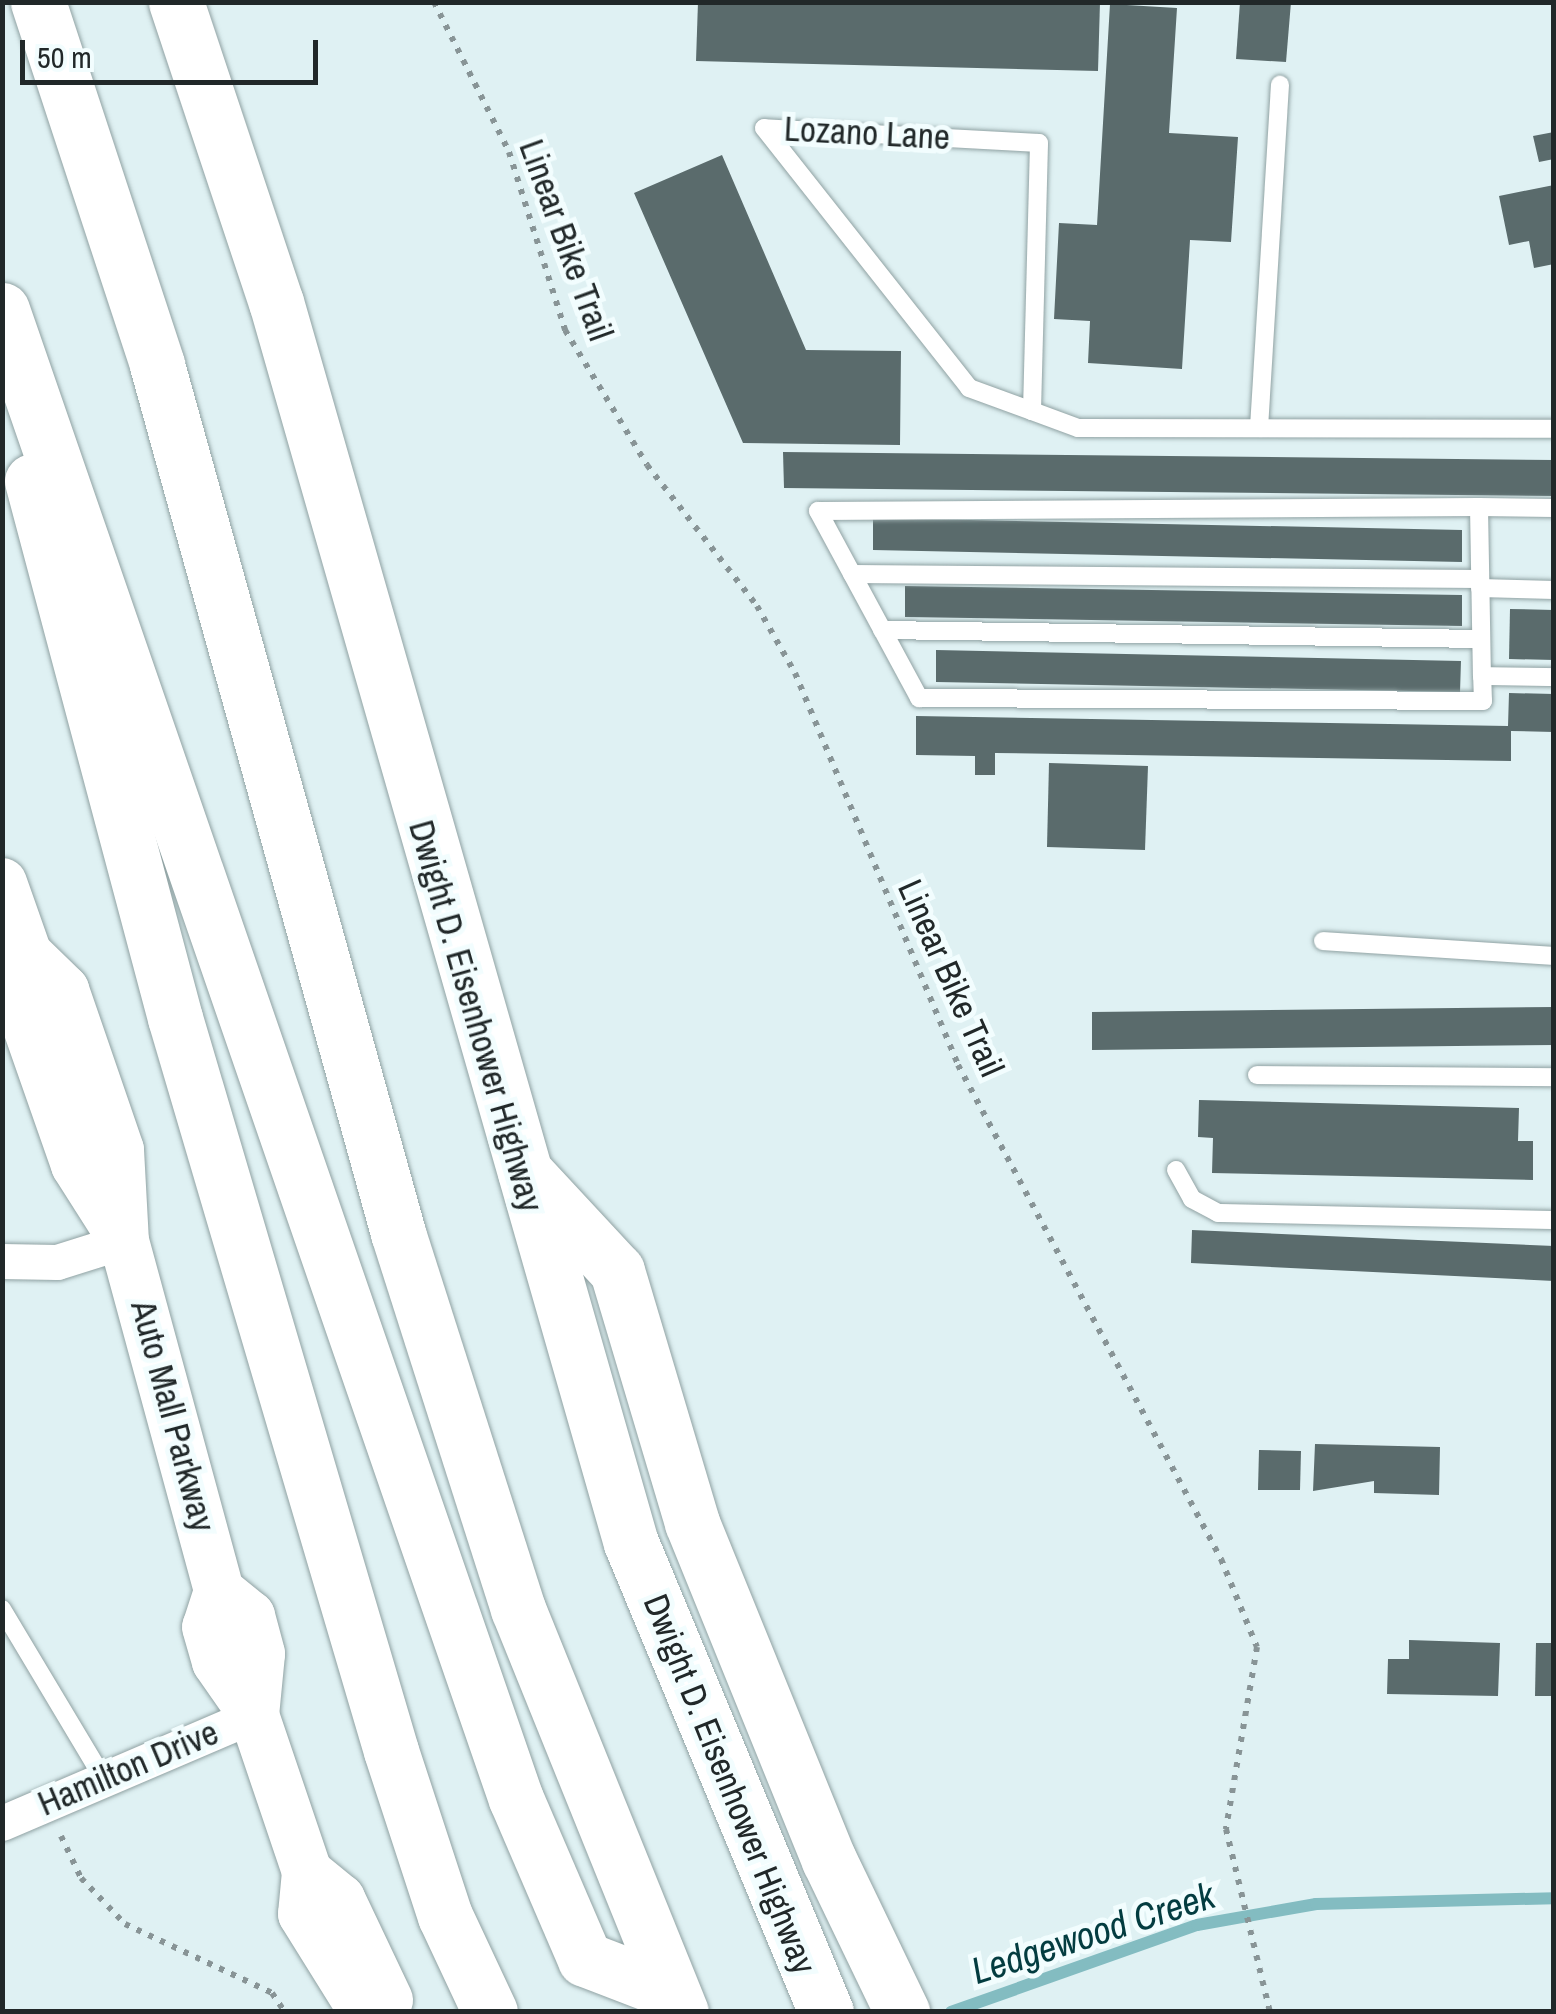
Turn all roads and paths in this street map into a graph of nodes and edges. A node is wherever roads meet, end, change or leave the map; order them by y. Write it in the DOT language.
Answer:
graph roads {
  1 [pos="38,2"];
  2 [pos="176,2"];
  3 [pos="434,2"];
  4 [pos="1280,84"];
  5 [pos="2,310"];
  6 [pos="2,342"];
  7 [pos="1032,411"];
  8 [pos="1259,428"];
  9 [pos="1554,430"];
  10 [pos="1479,507"];
  11 [pos="1554,508"];
  12 [pos="852,574"];
  13 [pos="1480,584"];
  14 [pos="1554,590"];
  15 [pos="882,630"];
  16 [pos="1481,639"];
  17 [pos="1482,676"];
  18 [pos="1554,678"];
  19 [pos="2,883"];
  20 [pos="1323,941"];
  21 [pos="1554,956"];
  22 [pos="1257,1074"];
  23 [pos="1554,1077"];
  24 [pos="516,1163"];
  25 [pos="1176,1170"];
  26 [pos="1554,1220"];
  27 [pos="124,1241"];
  28 [pos="2,1262"];
  29 [pos="2,1608"];
  30 [pos="254,1715"];
  31 [pos="103,1778"];
  32 [pos="46,1804"];
  33 [pos="2,1823"];
  34 [pos="307,1872"];
  35 [pos="676,2002"];
  36 [pos="285,2012"];
  37 [pos="364,2012"];
  38 [pos="388,2012"];
  39 [pos="490,2012"];
  40 [pos="826,2012"];
  41 [pos="902,2012"];
  42 [pos="1270,2012"];
  1 -- 35 [label="highway"];
  2 -- 24 [label="highway, Dwight D. Eisenhower Highway"];
  3 -- 42 [label="path, Linear Bike Trail"];
  4 -- 8 [label="lane"];
  5 -- 35 [label="highway"];
  6 -- 39 [label="highway"];
  7 -- 7 [label="lane, Lozano Lane"];
  7 -- 8 [label="lane, Lozano Lane"];
  8 -- 9 [label="lane, Lozano Lane"];
  10 -- 11 [label="lane"];
  10 -- 12 [label="lane"];
  10 -- 13 [label="lane"];
  12 -- 13 [label="lane"];
  12 -- 15 [label="lane"];
  13 -- 14 [label="lane"];
  13 -- 16 [label="lane"];
  15 -- 16 [label="lane"];
  15 -- 17 [label="lane"];
  16 -- 17 [label="lane"];
  17 -- 18 [label="lane"];
  19 -- 27 [label="street, Auto Mall Parkway"];
  20 -- 21 [label="lane"];
  22 -- 23 [label="lane"];
  24 -- 40 [label="highway, Dwight D. Eisenhower Highway"];
  24 -- 41 [label="highway"];
  25 -- 26 [label="lane"];
  27 -- 28 [label="street"];
  27 -- 30 [label="street, Auto Mall Parkway"];
  29 -- 31 [label="lane"];
  30 -- 31 [label="street, Hamilton Drive"];
  30 -- 34 [label="street, Auto Mall Parkway"];
  31 -- 32 [label="street, Hamilton Drive"];
  32 -- 33 [label="street, Hamilton Drive"];
  32 -- 36 [label="path"];
  34 -- 37 [label="street, Auto Mall Parkway"];
  34 -- 38 [label="street, Auto Mall Parkway"];
}
